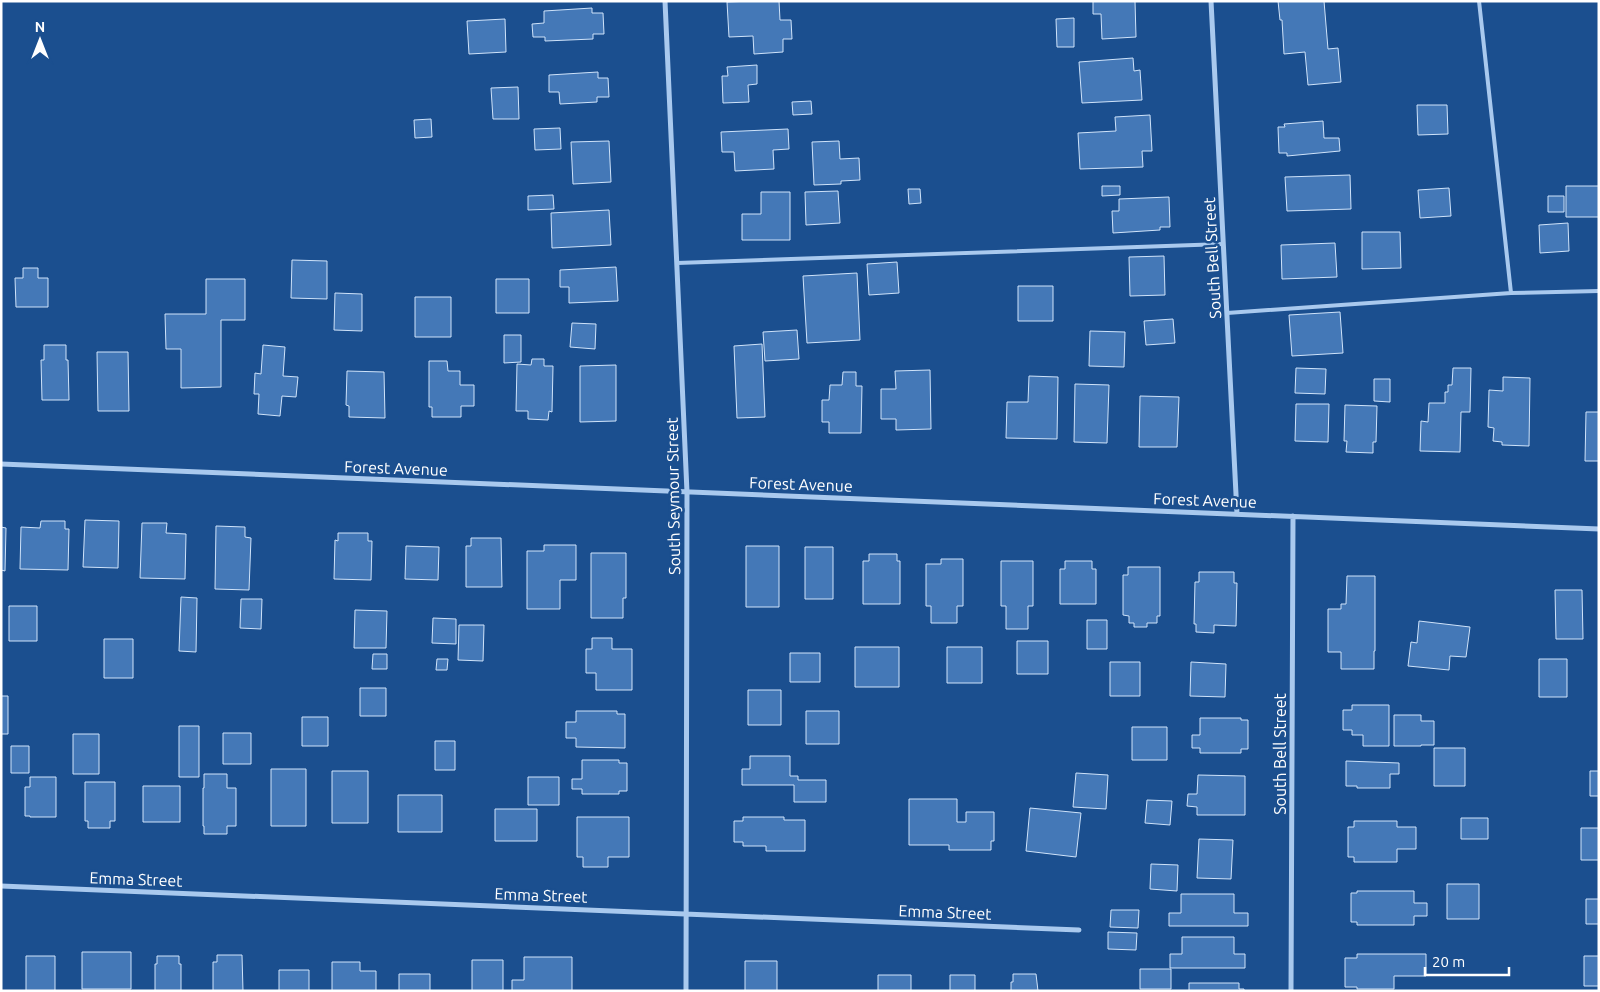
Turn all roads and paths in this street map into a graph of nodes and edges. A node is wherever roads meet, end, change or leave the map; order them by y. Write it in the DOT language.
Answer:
graph roads {
  1 [pos="665,1"];
  2 [pos="1210,1"];
  3 [pos="1479,1"];
  4 [pos="1223,244"];
  5 [pos="677,263"];
  6 [pos="1599,290"];
  7 [pos="1511,293"];
  8 [pos="1227,313"];
  9 [pos="1,464"];
  10 [pos="687,492"];
  11 [pos="1237,514"];
  12 [pos="1293,516"];
  13 [pos="1599,529"];
  14 [pos="1,886"];
  15 [pos="686,914"];
  16 [pos="1079,930"];
  17 [pos="686,991"];
  18 [pos="1291,991"];
  1 -- 5 [label="street, South Seymour Street"];
  2 -- 4 [label="street, South Bell Street"];
  3 -- 7 [label="lane"];
  4 -- 5 [label="lane"];
  4 -- 8 [label="street, South Bell Street"];
  5 -- 10 [label="street, South Seymour Street"];
  6 -- 7 [label="lane"];
  7 -- 8 [label="lane"];
  8 -- 11 [label="street, South Bell Street"];
  9 -- 10 [label="street, Forest Avenue"];
  10 -- 11 [label="street, Forest Avenue"];
  10 -- 15 [label="street, South Seymour Street"];
  11 -- 12 [label="street, Forest Avenue"];
  12 -- 13 [label="street, Forest Avenue"];
  12 -- 18 [label="street, South Bell Street"];
  14 -- 15 [label="street, Emma Street"];
  15 -- 16 [label="street, Emma Street"];
  15 -- 17 [label="street, South Seymour Street"];
}
